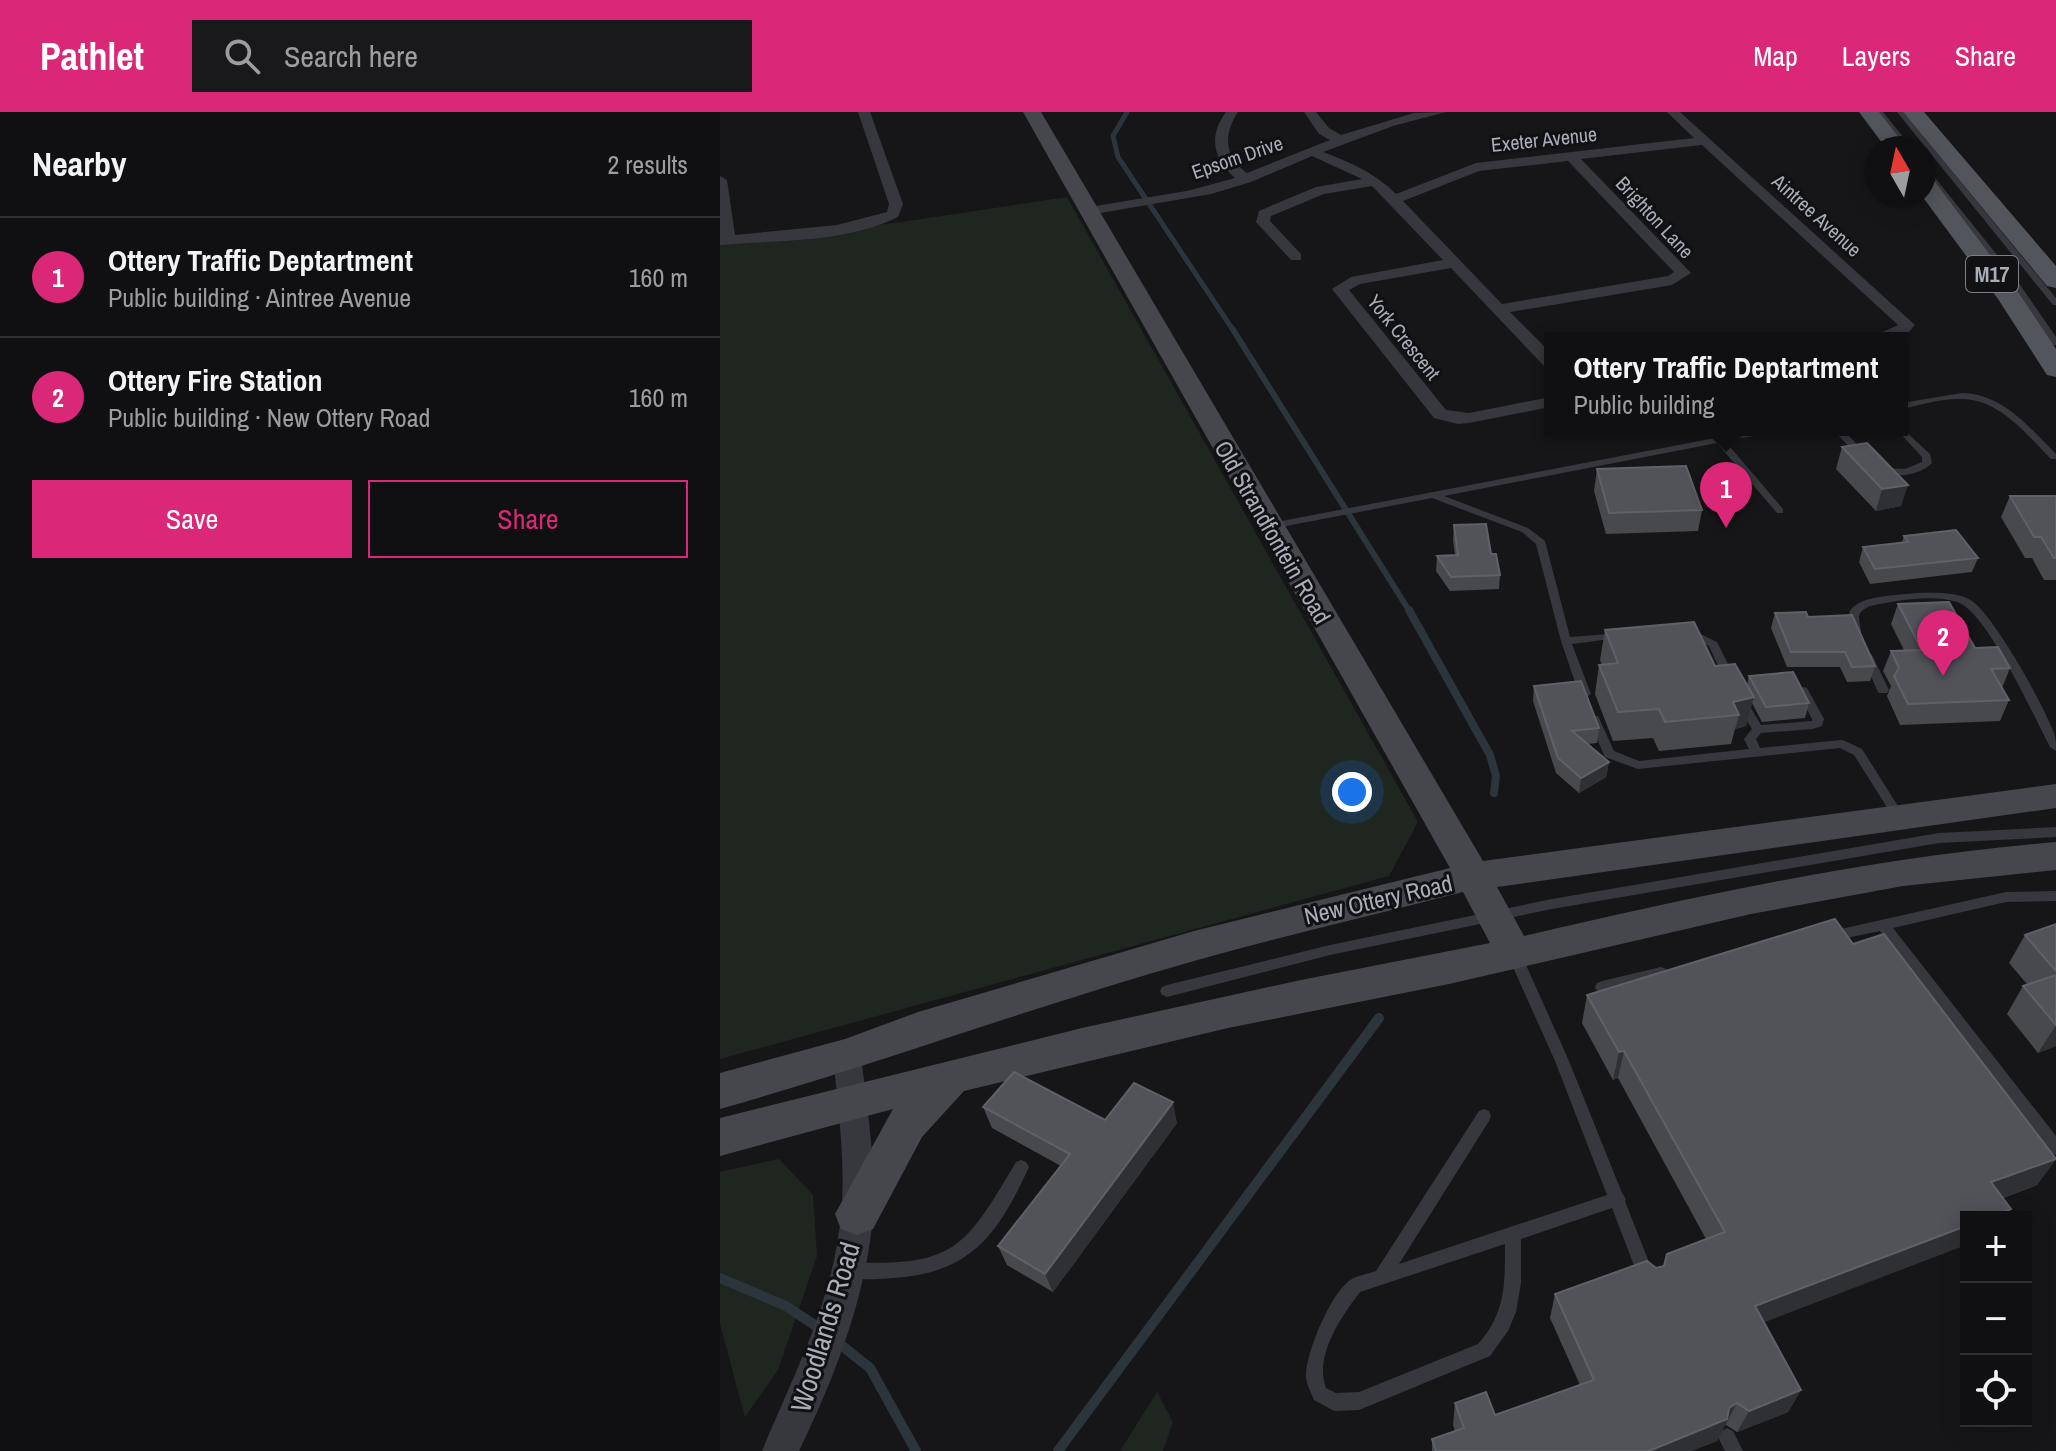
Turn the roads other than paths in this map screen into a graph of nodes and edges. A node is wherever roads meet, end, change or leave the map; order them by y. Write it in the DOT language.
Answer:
graph roads {
  1 [pos="864,112"];
  2 [pos="1032,112"];
  3 [pos="1232,112"];
  4 [pos="1310,112"];
  5 [pos="1440,112"];
  6 [pos="1673,112"];
  7 [pos="1869,112"];
  8 [pos="1880,112"];
  9 [pos="1900,112"];
  10 [pos="1913,112"];
  11 [pos="1888,136"];
  12 [pos="1899,136"];
  13 [pos="1338,139"];
  14 [pos="1705,141"];
  15 [pos="1310,151"];
  16 [pos="1571,156"];
  17 [pos="1246,179"];
  18 [pos="720,180"];
  19 [pos="1375,181"];
  20 [pos="1936,181"];
  21 [pos="1936,199"];
  22 [pos="1394,200"];
  23 [pos="1101,209"];
  24 [pos="724,240"];
  25 [pos="1296,257"];
  26 [pos="1454,263"];
  27 [pos="2056,281"];
  28 [pos="2056,303"];
  29 [pos="1499,309"];
  30 [pos="1900,332"];
  31 [pos="2056,343"];
  32 [pos="1544,356"];
  33 [pos="2056,369"];
  34 [pos="1544,403"];
  35 [pos="1908,405"];
  36 [pos="1743,436"];
  37 [pos="1843,436"];
  38 [pos="1907,436"];
  39 [pos="1720,441"];
  40 [pos="2054,457"];
  41 [pos="1433,495"];
  42 [pos="1780,511"];
  43 [pos="1269,526"];
  44 [pos="1672,630"];
  45 [pos="1626,635"];
  46 [pos="1566,641"];
  47 [pos="1745,680"];
  48 [pos="1796,680"];
  49 [pos="1731,682"];
  50 [pos="1883,690"];
  51 [pos="1758,729"];
  52 [pos="2056,747"];
  53 [pos="1756,752"];
  54 [pos="2056,796"];
  55 [pos="1899,817"];
  56 [pos="2056,832"];
  57 [pos="2056,856"];
  58 [pos="1473,876"];
  59 [pos="2056,896"];
  60 [pos="1494,916"];
  61 [pos="1884,926"];
  62 [pos="1810,941"];
  63 [pos="1514,953"];
  64 [pos="1677,969"];
  65 [pos="1602,987"];
  66 [pos="1167,991"];
  67 [pos="847,1056"];
  68 [pos="960,1073"];
  69 [pos="720,1091"];
  70 [pos="851,1101"];
  71 [pos="1484,1116"];
  72 [pos="720,1137"];
  73 [pos="2056,1148"];
  74 [pos="1021,1167"];
  75 [pos="1618,1199"];
  76 [pos="857,1214"];
  77 [pos="1513,1236"];
  78 [pos="1382,1276"];
  79 [pos="842,1282"];
  80 [pos="1649,1282"];
  81 [pos="780,1451"];
  1 -- 24 [label="street"];
  2 -- 23 [label="main road, Old Strandfontein Road"];
  3 -- 17 [label="street"];
  4 -- 13 [label="street"];
  5 -- 13 [label="street, Epsom Drive"];
  6 -- 14 [label="street, Aintree Avenue"];
  7 -- 11 [label="main road"];
  8 -- 12 [label="lane"];
  9 -- 28 [label="lane"];
  10 -- 27 [label="main road, M17"];
  13 -- 15 [label="street, Epsom Drive"];
  14 -- 16 [label="street, Exeter Avenue"];
  14 -- 30 [label="street, Aintree Avenue"];
  15 -- 17 [label="street, Epsom Drive"];
  15 -- 19 [label="street"];
  16 -- 22 [label="street, Exeter Avenue"];
  16 -- 29 [label="street, Brighton Lane"];
  17 -- 23 [label="street, Epsom Drive"];
  18 -- 24 [label="street"];
  19 -- 22 [label="street"];
  19 -- 25 [label="street"];
  20 -- 31 [label="lane"];
  21 -- 33 [label="main road, M17"];
  22 -- 26 [label="street"];
  23 -- 43 [label="main road, Old Strandfontein Road"];
  26 -- 29 [label="street"];
  26 -- 34 [label="street, York Crescent"];
  29 -- 32 [label="street"];
  35 -- 40 [label="lane"];
  36 -- 39 [label="lane"];
  37 -- 38 [label="lane"];
  39 -- 41 [label="lane"];
  39 -- 42 [label="lane"];
  41 -- 43 [label="lane"];
  41 -- 46 [label="lane"];
  43 -- 58 [label="main road, Old Strandfontein Road"];
  44 -- 49 [label="lane"];
  45 -- 46 [label="lane"];
  46 -- 53 [label="lane"];
  47 -- 49 [label="lane"];
  48 -- 51 [label="lane"];
  49 -- 51 [label="lane"];
  50 -- 52 [label="lane"];
  51 -- 53 [label="lane"];
  53 -- 55 [label="lane"];
  54 -- 55 [label="main road, New Ottery Road"];
  55 -- 58 [label="main road, New Ottery Road"];
  56 -- 60 [label="lane"];
  57 -- 63 [label="main road"];
  58 -- 60 [label="main road, Old Strandfontein Road"];
  58 -- 67 [label="main road, New Ottery Road"];
  59 -- 61 [label="lane"];
  60 -- 63 [label="main road, Old Strandfontein Road"];
  60 -- 66 [label="lane"];
  61 -- 62 [label="lane"];
  61 -- 73 [label="lane"];
  63 -- 68 [label="main road"];
  63 -- 75 [label="lane"];
  64 -- 65 [label="lane"];
  67 -- 69 [label="main road, New Ottery Road"];
  67 -- 70 [label="street, Woodlands Road"];
  68 -- 70 [label="main road"];
  68 -- 76 [label="main road"];
  70 -- 72 [label="main road"];
  70 -- 76 [label="street, Woodlands Road"];
  71 -- 78 [label="lane"];
  74 -- 79 [label="lane"];
  75 -- 77 [label="lane"];
  75 -- 80 [label="lane"];
  76 -- 79 [label="street, Woodlands Road"];
  77 -- 78 [label="lane"];
  77 -- 78 [label="lane"];
  79 -- 81 [label="street, Woodlands Road"];
}
